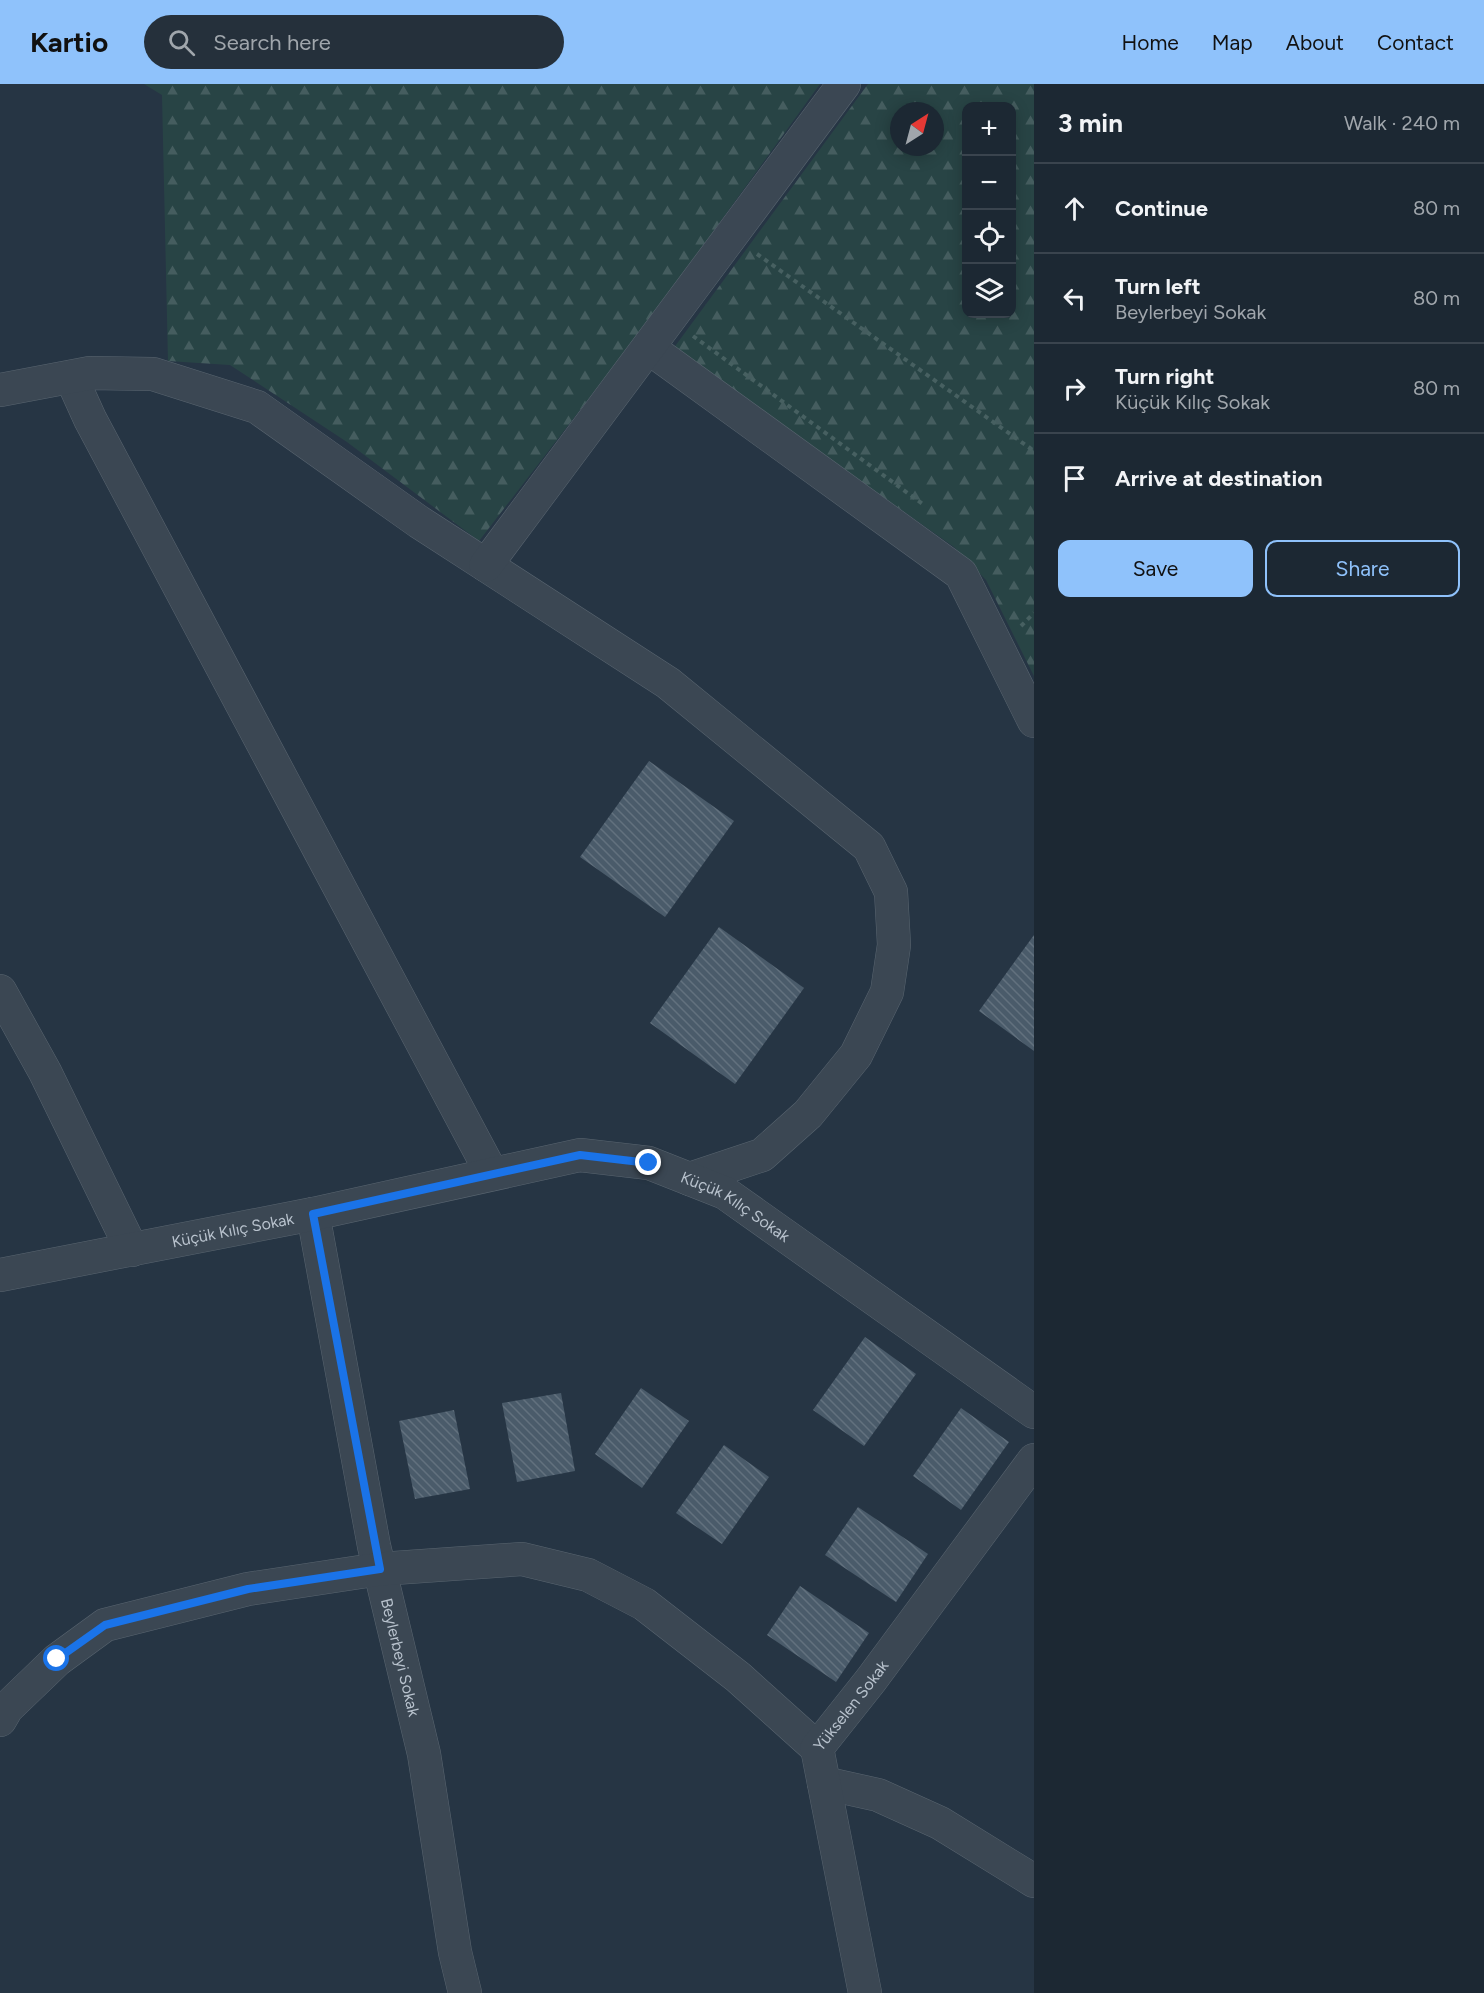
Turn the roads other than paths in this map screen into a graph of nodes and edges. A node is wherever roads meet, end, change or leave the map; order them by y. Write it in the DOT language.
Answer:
graph roads {
  1 [pos="844,84"];
  2 [pos="650,348"];
  3 [pos="71,377"];
  4 [pos="0,390"];
  5 [pos="486,565"];
  6 [pos="1034,721"];
  7 [pos="0,991"];
  8 [pos="492,1174"];
  9 [pos="690,1179"];
  10 [pos="313,1214"];
  11 [pos="132,1250"];
  12 [pos="0,1275"];
  13 [pos="1034,1412"];
  14 [pos="1034,1460"];
  15 [pos="380,1569"];
  16 [pos="0,1720"];
  17 [pos="817,1748"];
  18 [pos="824,1783"];
  19 [pos="1034,1881"];
  20 [pos="465,1993"];
  21 [pos="865,1993"];
  1 -- 2 [label="street"];
  2 -- 5 [label="street"];
  2 -- 6 [label="street"];
  3 -- 4 [label="street"];
  3 -- 5 [label="street"];
  3 -- 8 [label="street"];
  5 -- 9 [label="street"];
  7 -- 11 [label="street"];
  8 -- 9 [label="street, Küçük Kılıç Sokak"];
  8 -- 10 [label="street, Küçük Kılıç Sokak"];
  9 -- 13 [label="street, Küçük Kılıç Sokak"];
  10 -- 11 [label="street, Küçük Kılıç Sokak"];
  10 -- 15 [label="street, Beylerbeyi Sokak"];
  11 -- 12 [label="street, Küçük Kılıç Sokak"];
  14 -- 17 [label="street, Yükselen Sokak"];
  15 -- 16 [label="street"];
  15 -- 17 [label="street"];
  15 -- 20 [label="street, Beylerbeyi Sokak"];
  17 -- 18 [label="street, Yükselen Sokak"];
  18 -- 19 [label="street"];
  18 -- 21 [label="street, Yükselen Sokak"];
}
